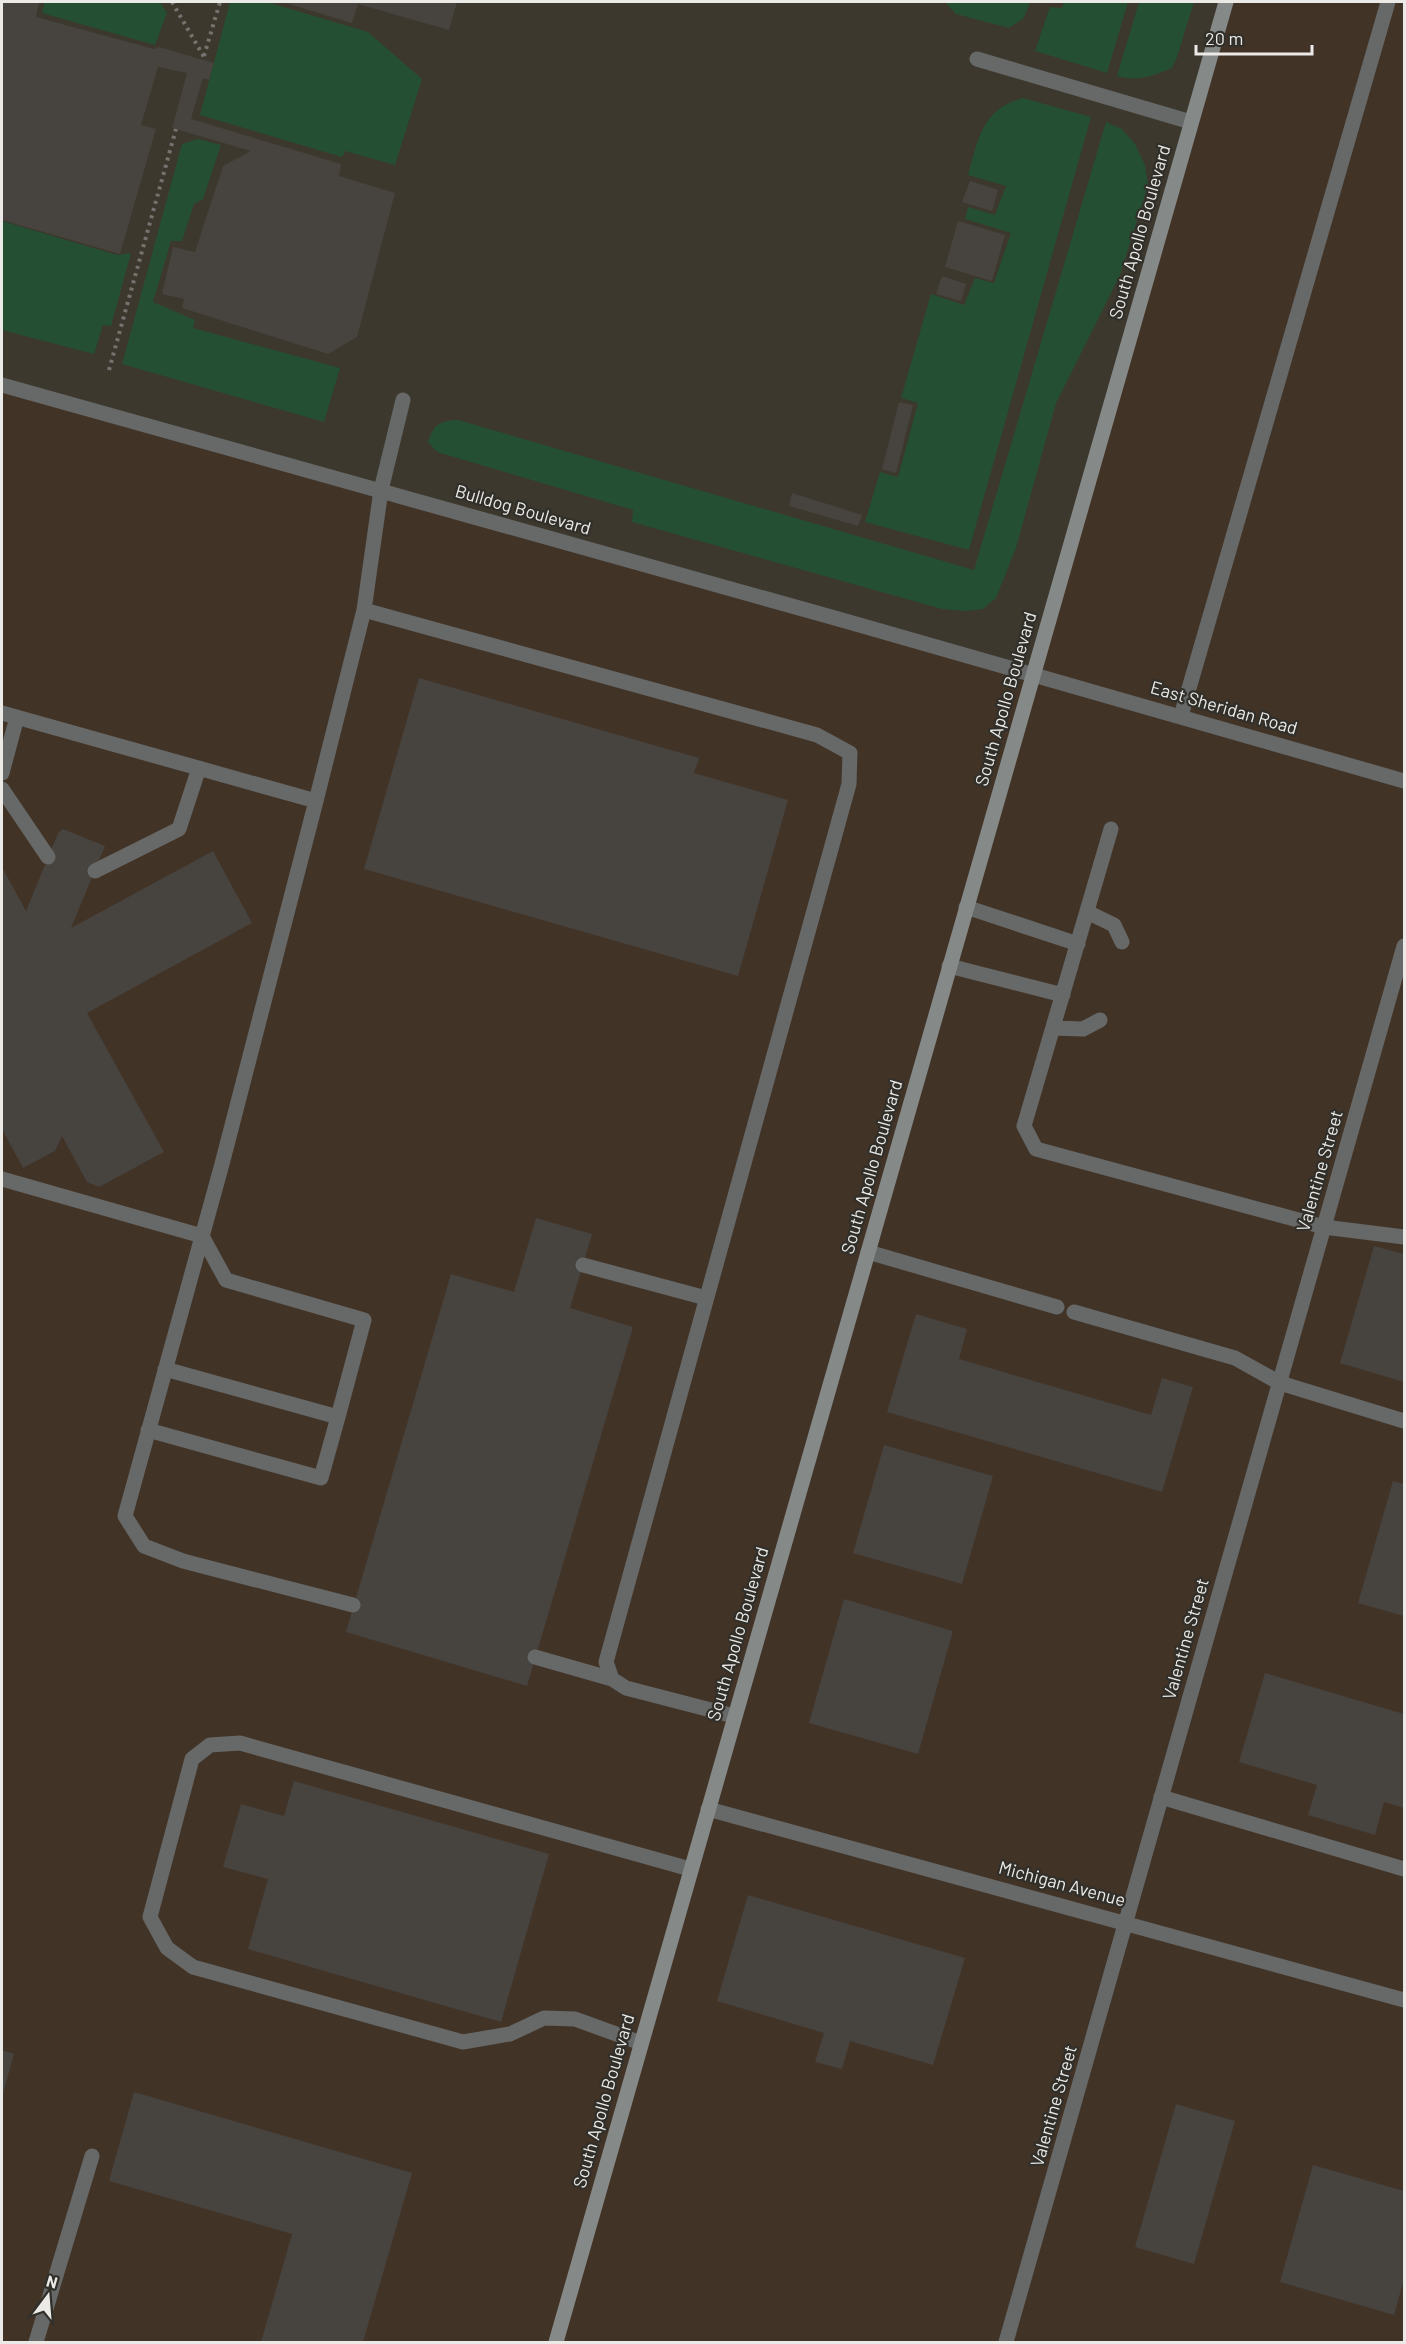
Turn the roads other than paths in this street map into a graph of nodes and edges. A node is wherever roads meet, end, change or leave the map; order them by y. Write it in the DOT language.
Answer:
graph roads {
  1 [pos="1226,2"];
  2 [pos="1388,2"];
  3 [pos="977,59"];
  4 [pos="1191,122"];
  5 [pos="2,385"];
  6 [pos="403,400"];
  7 [pos="381,490"];
  8 [pos="364,610"];
  9 [pos="1033,674"];
  10 [pos="2,713"];
  11 [pos="1182,716"];
  12 [pos="17,717"];
  13 [pos="199,768"];
  14 [pos="2,773"];
  15 [pos="1404,781"];
  16 [pos="2,789"];
  17 [pos="316,801"];
  18 [pos="1111,828"];
  19 [pos="48,857"];
  20 [pos="95,871"];
  21 [pos="966,908"];
  22 [pos="1087,912"];
  23 [pos="1122,942"];
  24 [pos="1078,944"];
  25 [pos="1404,946"];
  26 [pos="949,966"];
  27 [pos="1063,995"];
  28 [pos="1100,1020"];
  29 [pos="1053,1028"];
  30 [pos="2,1179"];
  31 [pos="1324,1227"];
  32 [pos="202,1236"];
  33 [pos="1404,1237"];
  34 [pos="868,1252"];
  35 [pos="583,1264"];
  36 [pos="706,1298"];
  37 [pos="1057,1307"];
  38 [pos="1074,1312"];
  39 [pos="165,1368"];
  40 [pos="1280,1383"];
  41 [pos="338,1418"];
  42 [pos="1404,1421"];
  43 [pos="148,1430"];
  44 [pos="353,1605"];
  45 [pos="535,1657"];
  46 [pos="612,1679"];
  47 [pos="734,1716"];
  48 [pos="1161,1797"];
  49 [pos="708,1809"];
  50 [pos="690,1869"];
  51 [pos="1404,1869"];
  52 [pos="1126,1922"];
  53 [pos="1404,2000"];
  54 [pos="641,2043"];
  55 [pos="92,2156"];
  56 [pos="36,2343"];
  57 [pos="556,2343"];
  58 [pos="1006,2343"];
  1 -- 4 [label="street, South Apollo Boulevard"];
  2 -- 11 [label="street"];
  3 -- 4 [label="street"];
  4 -- 9 [label="street, South Apollo Boulevard"];
  5 -- 7 [label="street, Bulldog Boulevard"];
  6 -- 7 [label="street"];
  7 -- 8 [label="street"];
  7 -- 9 [label="street, Bulldog Boulevard"];
  8 -- 17 [label="street"];
  8 -- 36 [label="street"];
  9 -- 11 [label="street, East Sheridan Road"];
  9 -- 21 [label="street, South Apollo Boulevard"];
  10 -- 12 [label="street"];
  11 -- 15 [label="street, East Sheridan Road"];
  12 -- 13 [label="street"];
  12 -- 14 [label="street"];
  13 -- 17 [label="street"];
  13 -- 20 [label="street"];
  16 -- 19 [label="street"];
  17 -- 32 [label="street"];
  18 -- 22 [label="street"];
  21 -- 24 [label="street"];
  21 -- 26 [label="street, South Apollo Boulevard"];
  22 -- 23 [label="street"];
  22 -- 24 [label="street"];
  24 -- 27 [label="street"];
  25 -- 31 [label="street, Valentine Street"];
  26 -- 27 [label="street"];
  26 -- 34 [label="street, South Apollo Boulevard"];
  27 -- 29 [label="street"];
  28 -- 29 [label="street"];
  29 -- 31 [label="street"];
  30 -- 32 [label="street"];
  31 -- 33 [label="street"];
  31 -- 40 [label="street, Valentine Street"];
  32 -- 39 [label="street"];
  32 -- 41 [label="street"];
  34 -- 37 [label="street"];
  34 -- 47 [label="street, South Apollo Boulevard"];
  35 -- 36 [label="street"];
  36 -- 46 [label="street"];
  38 -- 40 [label="street"];
  39 -- 41 [label="street"];
  39 -- 43 [label="street"];
  40 -- 42 [label="street"];
  40 -- 48 [label="street, Valentine Street"];
  41 -- 43 [label="street"];
  43 -- 44 [label="street"];
  45 -- 46 [label="street"];
  46 -- 47 [label="street"];
  47 -- 49 [label="street, South Apollo Boulevard"];
  48 -- 51 [label="street"];
  48 -- 52 [label="street, Valentine Street"];
  49 -- 50 [label="street, South Apollo Boulevard"];
  49 -- 52 [label="street, Michigan Avenue"];
  50 -- 54 [label="street, South Apollo Boulevard"];
  50 -- 54 [label="street"];
  52 -- 53 [label="street, Michigan Avenue"];
  52 -- 58 [label="street, Valentine Street"];
  54 -- 57 [label="street, South Apollo Boulevard"];
  55 -- 56 [label="street"];
}
